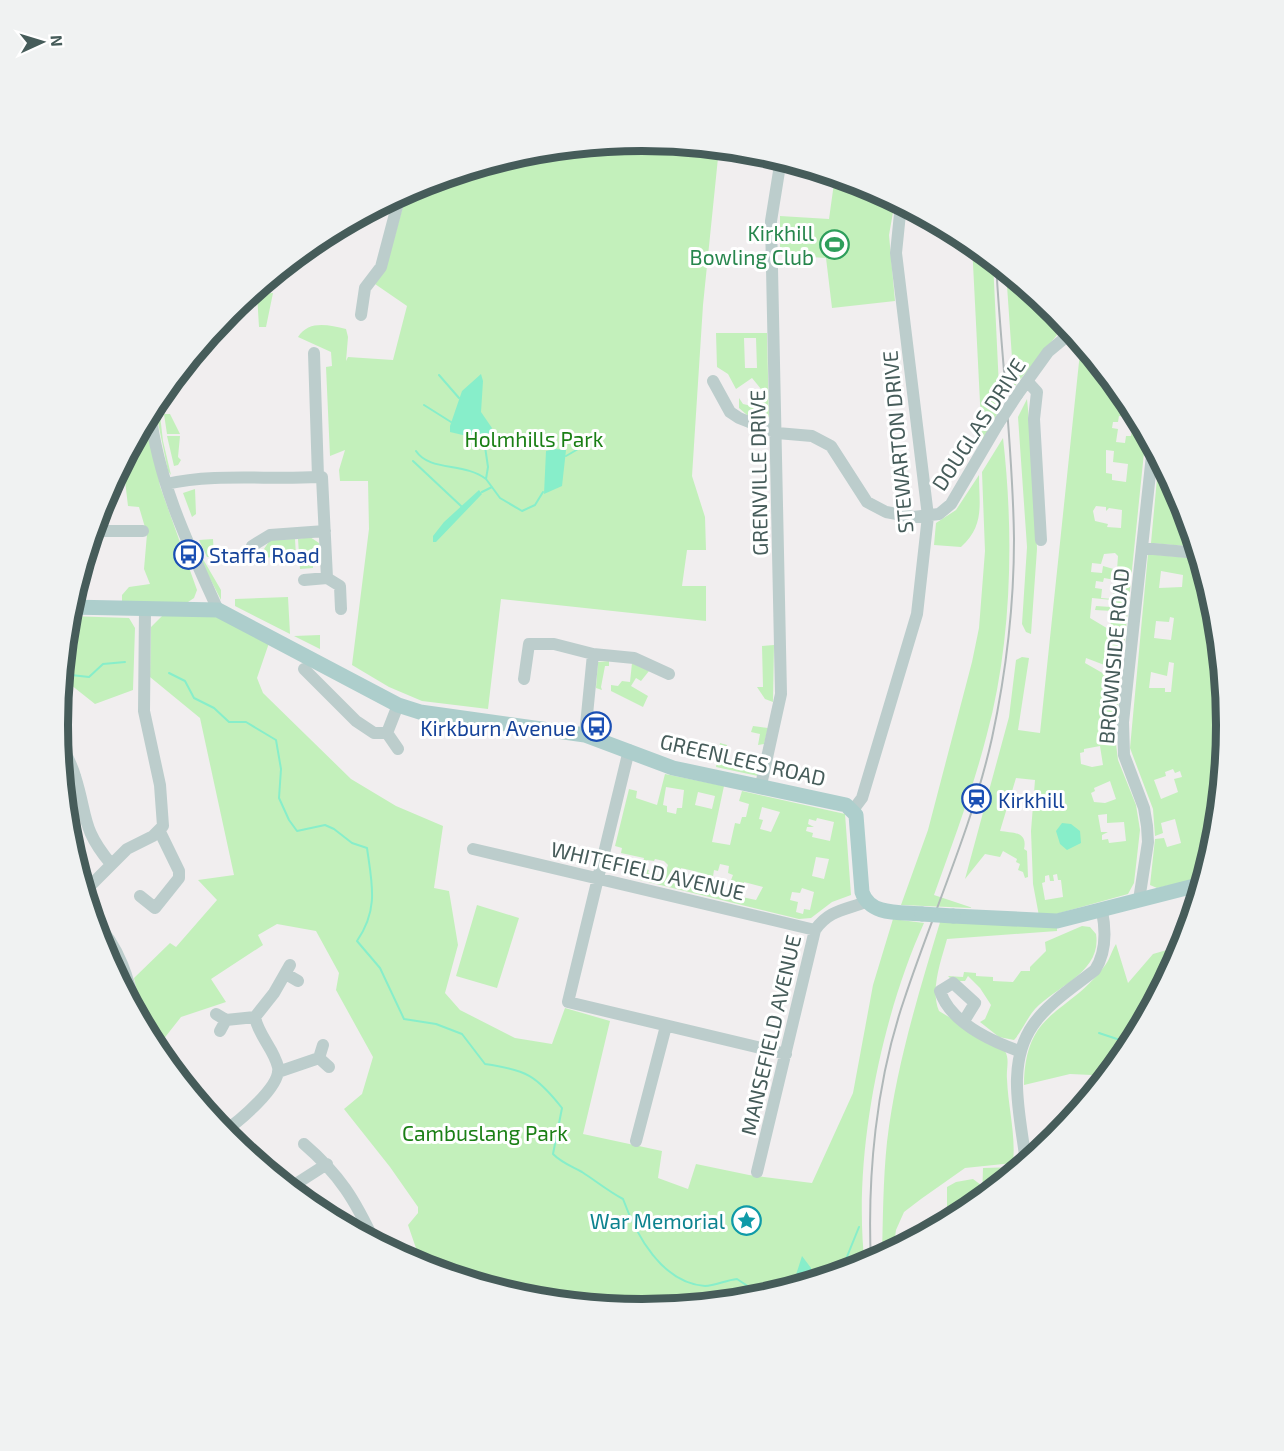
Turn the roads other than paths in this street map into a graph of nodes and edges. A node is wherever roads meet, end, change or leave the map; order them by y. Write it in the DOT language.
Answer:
graph roads {
  1 [pos="780,168"];
  2 [pos="397,206"];
  3 [pos="900,212"];
  4 [pos="361,315"];
  5 [pos="1065,338"];
  6 [pos="314,353"];
  7 [pos="713,381"];
  8 [pos="1027,381"];
  9 [pos="150,428"];
  10 [pos="777,434"];
  11 [pos="1151,460"];
  12 [pos="318,477"];
  13 [pos="166,484"];
  14 [pos="928,516"];
  15 [pos="136,527"];
  16 [pos="102,530"];
  17 [pos="325,531"];
  18 [pos="1041,540"];
  19 [pos="252,546"];
  20 [pos="1142,548"];
  21 [pos="1190,553"];
  22 [pos="327,578"];
  23 [pos="304,580"];
  24 [pos="80,607"];
  25 [pos="145,609"];
  26 [pos="341,609"];
  27 [pos="218,610"];
  28 [pos="593,654"];
  29 [pos="304,669"];
  30 [pos="669,674"];
  31 [pos="524,679"];
  32 [pos="398,705"];
  33 [pos="387,733"];
  34 [pos="585,735"];
  35 [pos="398,749"];
  36 [pos="629,750"];
  37 [pos="69,762"];
  38 [pos="761,785"];
  39 [pos="853,810"];
  40 [pos="160,832"];
  41 [pos="472,849"];
  42 [pos="111,864"];
  43 [pos="598,878"];
  44 [pos="90,885"];
  45 [pos="1193,886"];
  46 [pos="140,896"];
  47 [pos="1139,900"];
  48 [pos="866,902"];
  49 [pos="1102,911"];
  50 [pos="815,930"];
  51 [pos="108,938"];
  52 [pos="298,981"];
  53 [pos="129,983"];
  54 [pos="255,1017"];
  55 [pos="964,1021"];
  56 [pos="221,1022"];
  57 [pos="666,1026"];
  58 [pos="323,1046"];
  59 [pos="1019,1051"];
  60 [pos="786,1054"];
  61 [pos="319,1058"];
  62 [pos="329,1067"];
  63 [pos="278,1072"];
  64 [pos="231,1127"];
  65 [pos="636,1141"];
  66 [pos="304,1144"];
  67 [pos="1025,1153"];
  68 [pos="327,1164"];
  69 [pos="757,1172"];
  70 [pos="295,1183"];
  71 [pos="369,1230"];
  1 -- 10 [label="street, GRENVILLE DRIVE"];
  2 -- 4 [label="street"];
  3 -- 14 [label="street, STEWARTON DRIVE"];
  5 -- 8 [label="street, DOUGLAS DRIVE"];
  6 -- 12 [label="street"];
  7 -- 10 [label="street, DOUGLAS DRIVE"];
  8 -- 14 [label="street, DOUGLAS DRIVE, bridge"];
  8 -- 18 [label="street"];
  9 -- 13 [label="street"];
  10 -- 14 [label="street, DOUGLAS DRIVE"];
  10 -- 38 [label="street, GRENVILLE DRIVE"];
  11 -- 20 [label="street, BROWNSIDE ROAD"];
  12 -- 13 [label="street"];
  12 -- 17 [label="street"];
  13 -- 27 [label="street"];
  14 -- 39 [label="street, STEWARTON DRIVE"];
  15 -- 16 [label="street"];
  17 -- 19 [label="street"];
  17 -- 22 [label="street"];
  20 -- 21 [label="street"];
  20 -- 47 [label="street, BROWNSIDE ROAD"];
  22 -- 23 [label="street"];
  22 -- 26 [label="street"];
  24 -- 25 [label="main road, GREENLEES ROAD"];
  25 -- 27 [label="main road, GREENLEES ROAD"];
  25 -- 40 [label="street"];
  27 -- 32 [label="main road, GREENLEES ROAD"];
  28 -- 30 [label="street"];
  28 -- 31 [label="street"];
  28 -- 34 [label="street"];
  29 -- 33 [label="street"];
  32 -- 33 [label="street"];
  32 -- 34 [label="main road, GREENLEES ROAD"];
  33 -- 35 [label="street"];
  34 -- 36 [label="main road, GREENLEES ROAD"];
  36 -- 38 [label="main road, GREENLEES ROAD"];
  36 -- 43 [label="street"];
  37 -- 42 [label="street"];
  38 -- 39 [label="main road, GREENLEES ROAD"];
  39 -- 48 [label="main road"];
  40 -- 42 [label="street"];
  40 -- 46 [label="street"];
  41 -- 43 [label="street, WHITEFIELD AVENUE"];
  42 -- 44 [label="street"];
  43 -- 50 [label="street, WHITEFIELD AVENUE"];
  43 -- 57 [label="street"];
  45 -- 47 [label="main road"];
  47 -- 49 [label="main road"];
  48 -- 49 [label="main road, bridge"];
  48 -- 50 [label="street, MANSEFIELD AVENUE"];
  49 -- 59 [label="street"];
  50 -- 60 [label="street, MANSEFIELD AVENUE"];
  51 -- 53 [label="street"];
  52 -- 54 [label="street"];
  54 -- 56 [label="street"];
  54 -- 63 [label="street"];
  55 -- 59 [label="street"];
  57 -- 60 [label="street"];
  57 -- 65 [label="street"];
  58 -- 61 [label="street"];
  59 -- 67 [label="street"];
  60 -- 69 [label="street, MANSEFIELD AVENUE"];
  61 -- 62 [label="street"];
  61 -- 63 [label="street"];
  63 -- 64 [label="street"];
  66 -- 68 [label="street"];
  68 -- 70 [label="street"];
  68 -- 71 [label="street"];
}
